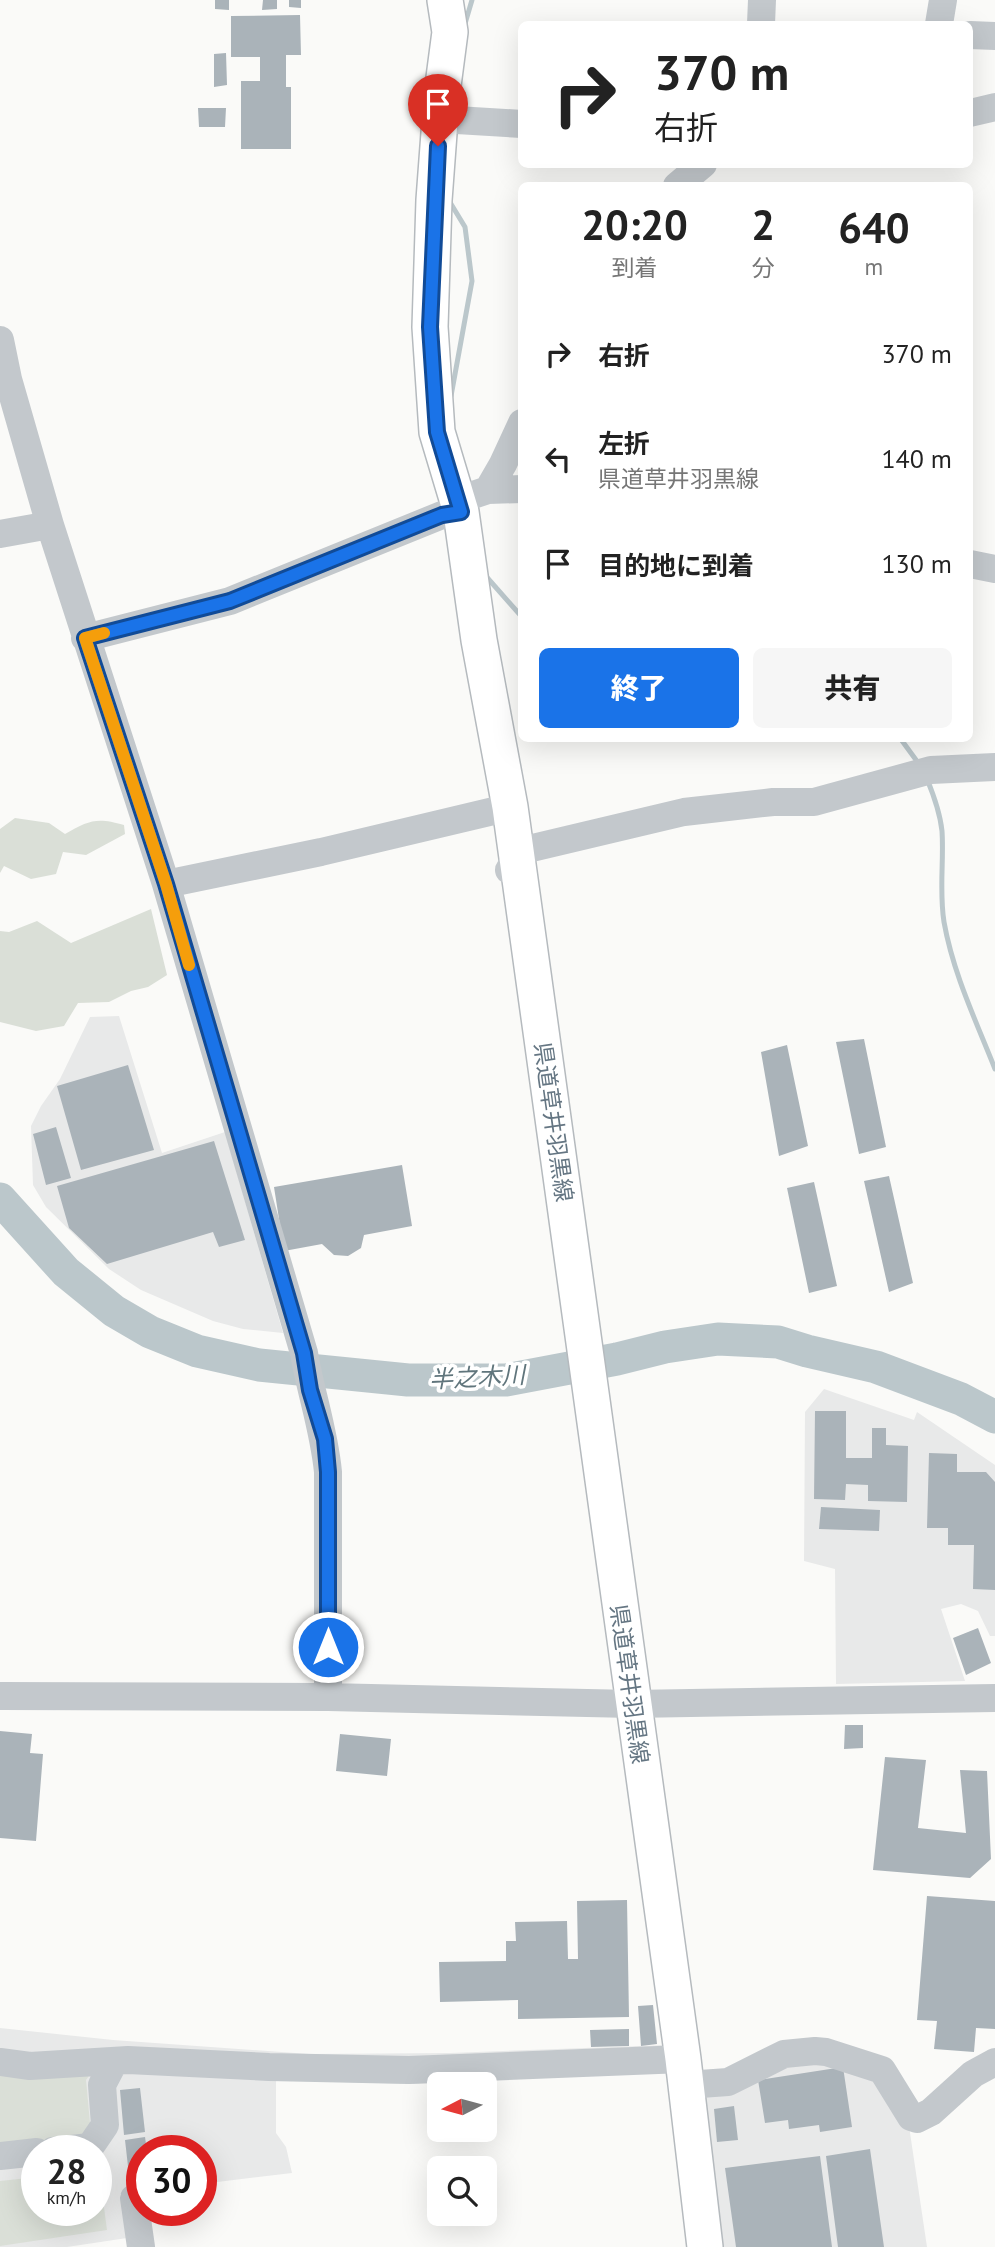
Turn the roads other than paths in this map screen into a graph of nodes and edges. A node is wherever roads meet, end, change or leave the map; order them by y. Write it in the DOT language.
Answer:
graph roads {
  1 [pos="445,0"];
  2 [pos="762,0"];
  3 [pos="943,0"];
  4 [pos="761,21"];
  5 [pos="940,21"];
  6 [pos="973,35"];
  7 [pos="995,36"];
  8 [pos="995,107"];
  9 [pos="973,112"];
  10 [pos="440,120"];
  11 [pos="518,124"];
  12 [pos="0,340"];
  13 [pos="518,432"];
  14 [pos="518,490"];
  15 [pos="469,500"];
  16 [pos="50,525"];
  17 [pos="0,534"];
  18 [pos="973,565"];
  19 [pos="995,569"];
  20 [pos="85,638"];
  21 [pos="995,766"];
  22 [pos="510,807"];
  23 [pos="513,865"];
  24 [pos="166,884"];
  25 [pos="0,1696"];
  26 [pos="328,1697"];
  27 [pos="995,1698"];
  28 [pos="632,1704"];
  29 [pos="0,2062"];
  30 [pos="114,2062"];
  31 [pos="995,2062"];
  32 [pos="684,2072"];
  33 [pos="99,2135"];
  34 [pos="21,2154"];
  35 [pos="0,2156"];
  36 [pos="138,2226"];
  37 [pos="141,2247"];
  38 [pos="705,2247"];
  1 -- 10 [label="main road, 県道草井羽黒線"];
  2 -- 4 [label="street"];
  3 -- 5 [label="street"];
  6 -- 7 [label="street"];
  8 -- 9 [label="street"];
  10 -- 11 [label="street"];
  10 -- 15 [label="main road, 県道草井羽黒線"];
  12 -- 16 [label="street"];
  13 -- 15 [label="street"];
  14 -- 15 [label="street"];
  15 -- 20 [label="street"];
  15 -- 22 [label="main road, 県道草井羽黒線"];
  16 -- 17 [label="street"];
  16 -- 20 [label="street"];
  18 -- 19 [label="street"];
  20 -- 24 [label="street"];
  21 -- 23 [label="street"];
  22 -- 23 [label="main road, 県道草井羽黒線"];
  22 -- 24 [label="street"];
  23 -- 28 [label="main road, 県道草井羽黒線"];
  24 -- 26 [label="street"];
  25 -- 26 [label="street"];
  26 -- 28 [label="street"];
  27 -- 28 [label="street"];
  28 -- 32 [label="main road, 県道草井羽黒線"];
  29 -- 30 [label="street"];
  30 -- 32 [label="street"];
  30 -- 33 [label="street"];
  31 -- 32 [label="street"];
  32 -- 38 [label="main road, 県道草井羽黒線"];
  34 -- 35 [label="street"];
  36 -- 37 [label="street"];
}
